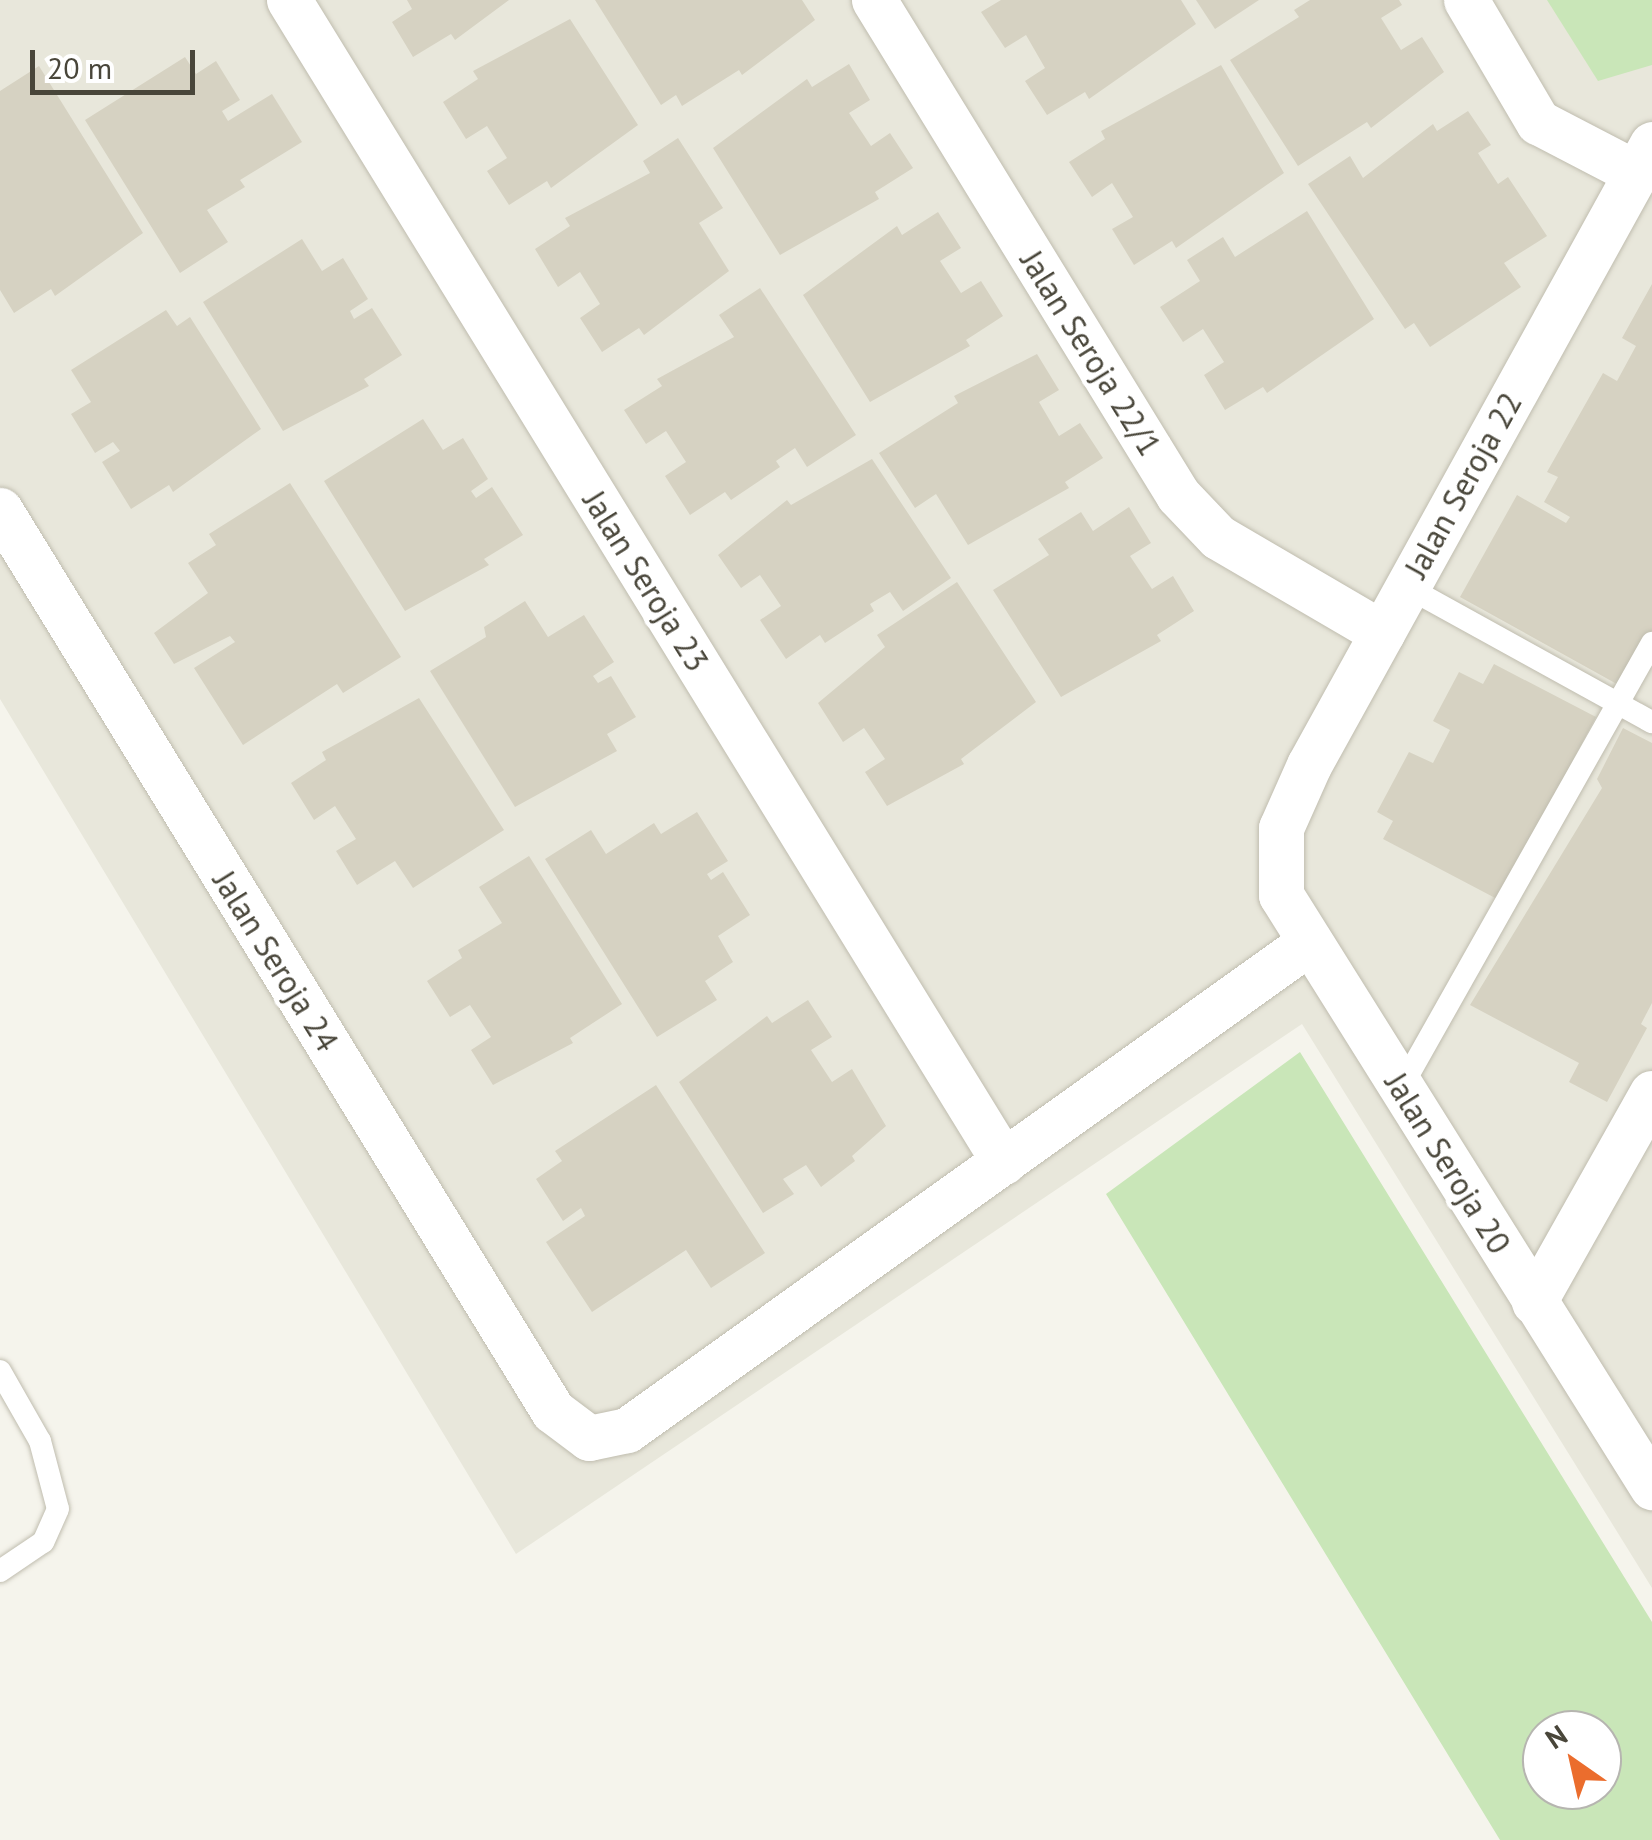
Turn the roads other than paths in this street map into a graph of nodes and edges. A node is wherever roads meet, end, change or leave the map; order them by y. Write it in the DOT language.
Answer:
graph roads {
  1 [pos="289,0"];
  2 [pos="874,0"];
  3 [pos="1466,0"];
  4 [pos="1644,159"];
  5 [pos="0,510"];
  6 [pos="1407,587"];
  7 [pos="1382,632"];
  8 [pos="1652,643"];
  9 [pos="1618,703"];
  10 [pos="1652,722"];
  11 [pos="1281,828"];
  12 [pos="1310,942"];
  13 [pos="1401,1088"];
  14 [pos="1652,1093"];
  15 [pos="1004,1162"];
  16 [pos="1534,1302"];
  17 [pos="0,1371"];
  18 [pos="1652,1487"];
  19 [pos="0,1571"];
  1 -- 15 [label="street, Jalan Seroja 23"];
  2 -- 7 [label="street, Jalan Seroja 22/1"];
  3 -- 4 [label="street"];
  4 -- 6 [label="street, Jalan Seroja 22"];
  5 -- 15 [label="street, Jalan Seroja 24"];
  6 -- 7 [label="street, Jalan Seroja 22"];
  6 -- 9 [label="lane"];
  7 -- 11 [label="street, Jalan Seroja 22"];
  8 -- 9 [label="lane"];
  9 -- 10 [label="lane"];
  9 -- 13 [label="lane"];
  11 -- 12 [label="street, Jalan Seroja 20"];
  12 -- 13 [label="street, Jalan Seroja 20"];
  12 -- 15 [label="street"];
  13 -- 16 [label="street, Jalan Seroja 20"];
  14 -- 16 [label="street"];
  16 -- 18 [label="street, Jalan Seroja 20"];
  17 -- 19 [label="lane"];
}
